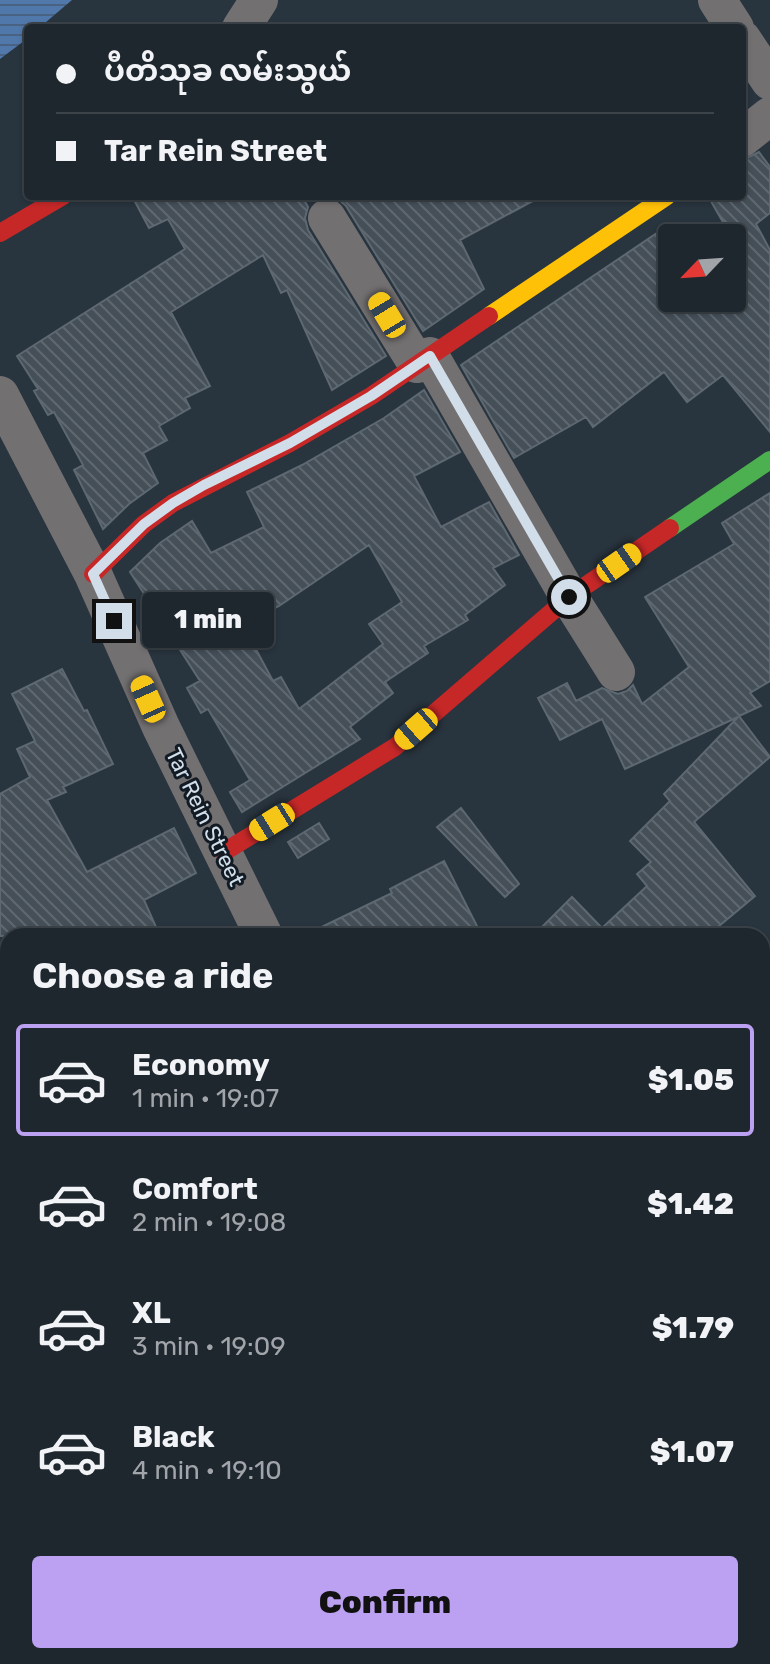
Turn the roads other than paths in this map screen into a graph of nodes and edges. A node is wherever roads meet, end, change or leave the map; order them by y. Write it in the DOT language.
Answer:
graph roads {
  1 [pos="259,0"];
  2 [pos="717,0"];
  3 [pos="244,24"];
  4 [pos="732,24"];
  5 [pos="746,45"];
  6 [pos="770,81"];
  7 [pos="770,116"];
  8 [pos="746,135"];
  9 [pos="56,200"];
  10 [pos="661,200"];
  11 [pos="327,218"];
  12 [pos="0,233"];
  13 [pos="424,360"];
  14 [pos="0,395"];
  15 [pos="770,460"];
  16 [pos="93,574"];
  17 [pos="569,597"];
  18 [pos="616,672"];
  19 [pos="224,852"];
  20 [pos="260,928"];
  1 -- 3 [label="street"];
  2 -- 4 [label="street"];
  5 -- 6 [label="street"];
  7 -- 8 [label="street"];
  9 -- 12 [label="street"];
  10 -- 13 [label="street"];
  11 -- 13 [label="street"];
  13 -- 16 [label="street"];
  13 -- 17 [label="street"];
  14 -- 16 [label="street, Tar Rein Street"];
  15 -- 17 [label="street"];
  16 -- 19 [label="street, Tar Rein Street"];
  17 -- 18 [label="street"];
  17 -- 19 [label="street"];
  19 -- 20 [label="street, Tar Rein Street"];
}
